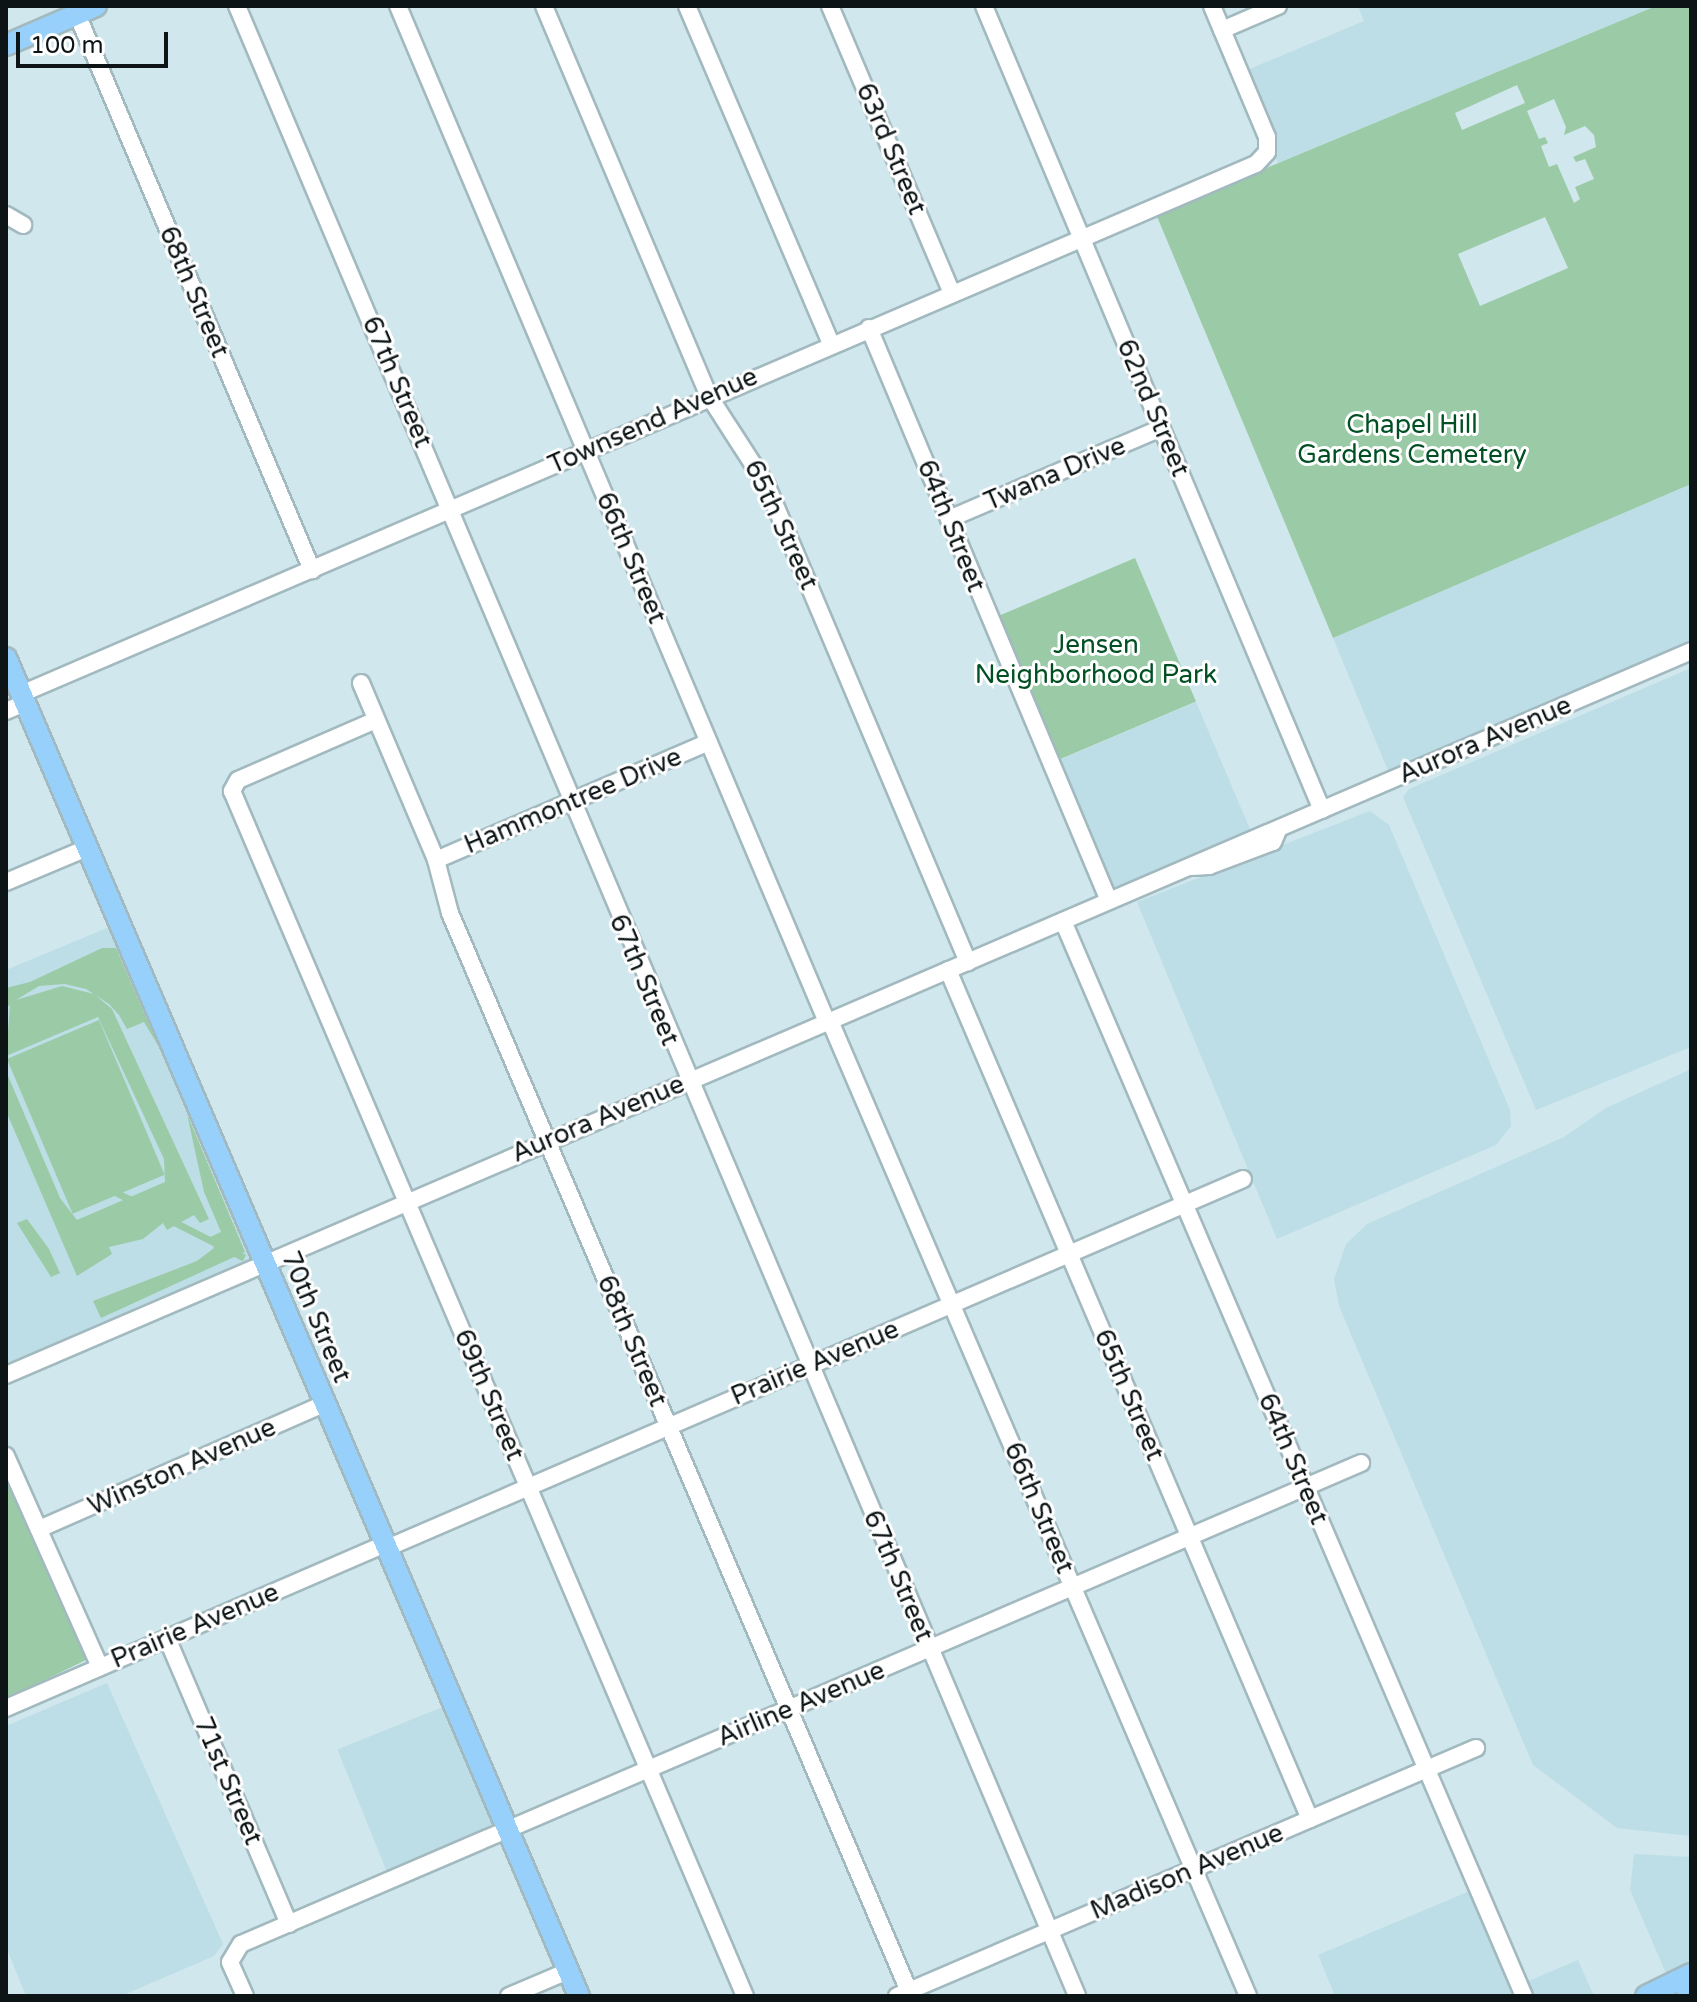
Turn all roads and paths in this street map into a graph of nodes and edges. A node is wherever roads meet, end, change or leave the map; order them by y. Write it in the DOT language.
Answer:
graph roads {
  1 [pos="96,6"];
  2 [pos="237,6"];
  3 [pos="398,6"];
  4 [pos="544,6"];
  5 [pos="687,6"];
  6 [pos="830,6"];
  7 [pos="984,6"];
  8 [pos="1212,6"];
  9 [pos="1278,6"];
  10 [pos="77,14"];
  11 [pos="1222,30"];
  12 [pos="6,45"];
  13 [pos="6,215"];
  14 [pos="23,225"];
  15 [pos="1081,237"];
  16 [pos="952,293"];
  17 [pos="869,328"];
  18 [pos="831,344"];
  19 [pos="709,396"];
  20 [pos="1161,428"];
  21 [pos="586,451"];
  22 [pos="451,510"];
  23 [pos="949,519"];
  24 [pos="312,570"];
  25 [pos="1691,651"];
  26 [pos="6,658"];
  27 [pos="361,683"];
  28 [pos="17,703"];
  29 [pos="376,720"];
  30 [pos="709,742"];
  31 [pos="573,801"];
  32 [pos="1322,810"];
  33 [pos="87,848"];
  34 [pos="436,860"];
  35 [pos="6,882"];
  36 [pos="1109,901"];
  37 [pos="1063,921"];
  38 [pos="968,962"];
  39 [pos="948,970"];
  40 [pos="828,1022"];
  41 [pos="687,1081"];
  42 [pos="547,1141"];
  43 [pos="1243,1179"];
  44 [pos="406,1201"];
  45 [pos="1185,1204"];
  46 [pos="1068,1254"];
  47 [pos="264,1262"];
  48 [pos="951,1304"];
  49 [pos="808,1365"];
  50 [pos="6,1375"];
  51 [pos="324,1404"];
  52 [pos="668,1426"];
  53 [pos="6,1456"];
  54 [pos="1361,1463"];
  55 [pos="528,1487"];
  56 [pos="1305,1487"];
  57 [pos="39,1529"];
  58 [pos="1189,1537"];
  59 [pos="386,1546"];
  60 [pos="1072,1587"];
  61 [pos="167,1638"];
  62 [pos="929,1649"];
  63 [pos="100,1667"];
  64 [pos="6,1708"];
  65 [pos="789,1709"];
  66 [pos="1476,1748"];
  67 [pos="649,1769"];
  68 [pos="1426,1769"];
  69 [pos="1310,1819"];
  70 [pos="508,1830"];
  71 [pos="1193,1869"];
  72 [pos="289,1924"];
  73 [pos="1050,1931"];
  74 [pos="568,1971"];
  75 [pos="1691,1974"];
  76 [pos="906,1994"];
  77 [pos="245,1996"];
  78 [pos="509,1996"];
  79 [pos="579,1996"];
  80 [pos="745,1996"];
  81 [pos="1077,1996"];
  82 [pos="1248,1996"];
  83 [pos="1524,1996"];
  84 [pos="1646,1996"];
  1 -- 10 [label="main road"];
  2 -- 22 [label="street, 67th Street"];
  3 -- 21 [label="street, 66th Street"];
  4 -- 19 [label="street, 65th Street"];
  5 -- 18 [label="street"];
  6 -- 16 [label="street, 63rd Street"];
  7 -- 15 [label="street, 62nd Street"];
  8 -- 11 [label="street"];
  9 -- 11 [label="street"];
  10 -- 12 [label="main road"];
  10 -- 24 [label="street, 68th Street"];
  11 -- 15 [label="street, Townsend Avenue"];
  13 -- 14 [label="street"];
  15 -- 16 [label="street, Townsend Avenue"];
  15 -- 20 [label="street, 62nd Street"];
  16 -- 17 [label="street, Townsend Avenue"];
  17 -- 18 [label="street, Townsend Avenue"];
  17 -- 23 [label="street, 64th Street"];
  18 -- 19 [label="street, Townsend Avenue"];
  19 -- 21 [label="street, Townsend Avenue"];
  19 -- 38 [label="street, 65th Street"];
  20 -- 23 [label="street, Twana Drive"];
  20 -- 32 [label="street, 62nd Street"];
  21 -- 22 [label="street, Townsend Avenue"];
  21 -- 30 [label="street, 66th Street"];
  22 -- 24 [label="street, Townsend Avenue"];
  22 -- 31 [label="street, 67th Street"];
  23 -- 36 [label="street, 64th Street"];
  24 -- 28 [label="street, Townsend Avenue"];
  25 -- 32 [label="street, Aurora Avenue"];
  26 -- 28 [label="main road, 70th Street"];
  27 -- 29 [label="street, 68th Street"];
  28 -- 33 [label="main road, 70th Street"];
  29 -- 34 [label="street, 68th Street"];
  29 -- 44 [label="street, 69th Street"];
  30 -- 31 [label="street, Hammontree Drive"];
  30 -- 40 [label="street, 66th Street"];
  31 -- 34 [label="street, Hammontree Drive"];
  31 -- 41 [label="street, 67th Street"];
  32 -- 36 [label="street, Aurora Avenue"];
  33 -- 35 [label="street"];
  33 -- 47 [label="main road, 70th Street"];
  34 -- 42 [label="street, 68th Street"];
  36 -- 37 [label="street, Aurora Avenue"];
  37 -- 38 [label="street, Aurora Avenue"];
  37 -- 45 [label="street, 64th Street"];
  38 -- 39 [label="street, Aurora Avenue"];
  39 -- 40 [label="street, Aurora Avenue"];
  39 -- 46 [label="street, 65th Street"];
  40 -- 41 [label="street, Aurora Avenue"];
  40 -- 48 [label="street, 66th Street"];
  41 -- 42 [label="street, Aurora Avenue"];
  41 -- 49 [label="street, 67th Street"];
  42 -- 44 [label="street, Aurora Avenue"];
  42 -- 52 [label="street, 68th Street"];
  43 -- 45 [label="street, Prairie Avenue"];
  44 -- 47 [label="street, Aurora Avenue"];
  44 -- 55 [label="street, 69th Street"];
  45 -- 46 [label="street, Prairie Avenue"];
  45 -- 56 [label="street, 64th Street"];
  46 -- 48 [label="street, Prairie Avenue"];
  46 -- 58 [label="street, 65th Street"];
  47 -- 50 [label="street, Aurora Avenue"];
  47 -- 51 [label="main road, 70th Street"];
  48 -- 49 [label="street, Prairie Avenue"];
  48 -- 60 [label="street, 66th Street"];
  49 -- 52 [label="street, Prairie Avenue"];
  49 -- 62 [label="street, 67th Street"];
  51 -- 57 [label="street, Winston Avenue"];
  51 -- 59 [label="main road, 70th Street"];
  52 -- 55 [label="street, Prairie Avenue"];
  52 -- 65 [label="street, 68th Street"];
  53 -- 57 [label="street"];
  54 -- 56 [label="street, Airline Avenue"];
  55 -- 59 [label="street, Prairie Avenue"];
  55 -- 67 [label="street, 69th Street"];
  56 -- 58 [label="street, Airline Avenue"];
  56 -- 68 [label="street, 64th Street"];
  57 -- 63 [label="street"];
  58 -- 60 [label="street, Airline Avenue"];
  58 -- 69 [label="street, 65th Street"];
  59 -- 61 [label="street, Prairie Avenue"];
  59 -- 70 [label="main road, 70th Street"];
  60 -- 62 [label="street, Airline Avenue"];
  60 -- 71 [label="street, 66th Street"];
  61 -- 63 [label="street, Prairie Avenue"];
  61 -- 72 [label="street, 71st Street"];
  62 -- 65 [label="street, Airline Avenue"];
  62 -- 73 [label="street, 67th Street"];
  63 -- 64 [label="street, Prairie Avenue"];
  65 -- 67 [label="street, Airline Avenue"];
  65 -- 76 [label="street, 68th Street"];
  66 -- 68 [label="street, Madison Avenue"];
  67 -- 70 [label="street, Airline Avenue"];
  67 -- 80 [label="street, 69th Street"];
  68 -- 69 [label="street, Madison Avenue"];
  68 -- 83 [label="street, 64th Street"];
  69 -- 71 [label="street, Madison Avenue"];
  70 -- 72 [label="street, Airline Avenue"];
  70 -- 74 [label="main road, 70th Street"];
  71 -- 73 [label="street, Madison Avenue"];
  71 -- 82 [label="street, 66th Street"];
  72 -- 77 [label="street, Airline Avenue"];
  73 -- 76 [label="street, Madison Avenue"];
  73 -- 81 [label="street, 67th Street"];
  74 -- 78 [label="street"];
  74 -- 79 [label="main road, 70th Street"];
  75 -- 84 [label="main road"];
}
